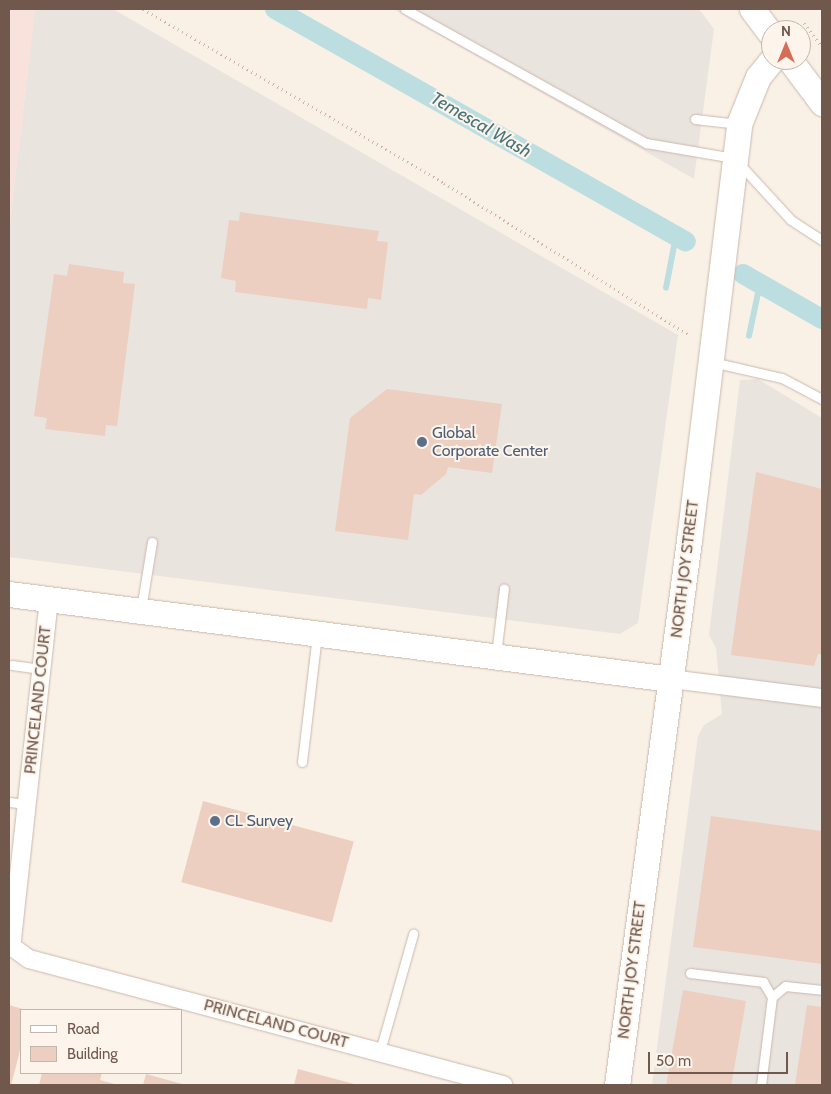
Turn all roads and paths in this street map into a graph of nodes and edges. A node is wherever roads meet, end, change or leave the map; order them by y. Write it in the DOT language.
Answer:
graph roads {
  1 [pos="143,9"];
  2 [pos="405,9"];
  3 [pos="752,9"];
  4 [pos="761,21"];
  5 [pos="811,32"];
  6 [pos="822,47"];
  7 [pos="764,70"];
  8 [pos="797,70"];
  9 [pos="822,103"];
  10 [pos="696,118"];
  11 [pos="739,124"];
  12 [pos="734,158"];
  13 [pos="822,240"];
  14 [pos="688,334"];
  15 [pos="710,361"];
  16 [pos="822,398"];
  17 [pos="152,542"];
  18 [pos="504,588"];
  19 [pos="9,594"];
  20 [pos="49,599"];
  21 [pos="141,610"];
  22 [pos="318,632"];
  23 [pos="496,655"];
  24 [pos="12,665"];
  25 [pos="41,669"];
  26 [pos="671,679"];
  27 [pos="822,698"];
  28 [pos="302,762"];
  29 [pos="17,803"];
  30 [pos="15,857"];
  31 [pos="412,934"];
  32 [pos="10,946"];
  33 [pos="690,972"];
  34 [pos="822,990"];
  35 [pos="772,997"];
  36 [pos="380,1051"];
  37 [pos="504,1085"];
  38 [pos="617,1085"];
  39 [pos="761,1085"];
  1 -- 14 [label="path"];
  2 -- 12 [label="lane"];
  3 -- 4 [label="street"];
  5 -- 6 [label="path"];
  7 -- 11 [label="street, NORTH JOY STREET"];
  8 -- 9 [label="street"];
  10 -- 11 [label="lane"];
  11 -- 12 [label="street, NORTH JOY STREET"];
  12 -- 13 [label="lane"];
  12 -- 15 [label="street, NORTH JOY STREET"];
  15 -- 16 [label="lane"];
  15 -- 26 [label="street, NORTH JOY STREET"];
  17 -- 21 [label="lane"];
  18 -- 23 [label="lane"];
  19 -- 20 [label="street"];
  20 -- 21 [label="street"];
  20 -- 25 [label="street, PRINCELAND COURT"];
  21 -- 22 [label="street"];
  22 -- 23 [label="street"];
  22 -- 28 [label="lane"];
  23 -- 26 [label="street"];
  24 -- 25 [label="lane"];
  25 -- 29 [label="street, PRINCELAND COURT"];
  26 -- 27 [label="street"];
  26 -- 38 [label="street, NORTH JOY STREET"];
  29 -- 30 [label="street, PRINCELAND COURT"];
  30 -- 32 [label="street, PRINCELAND COURT"];
  31 -- 36 [label="lane"];
  32 -- 36 [label="street, PRINCELAND COURT"];
  33 -- 35 [label="lane"];
  34 -- 35 [label="lane"];
  35 -- 39 [label="lane"];
  36 -- 37 [label="street, PRINCELAND COURT"];
}
